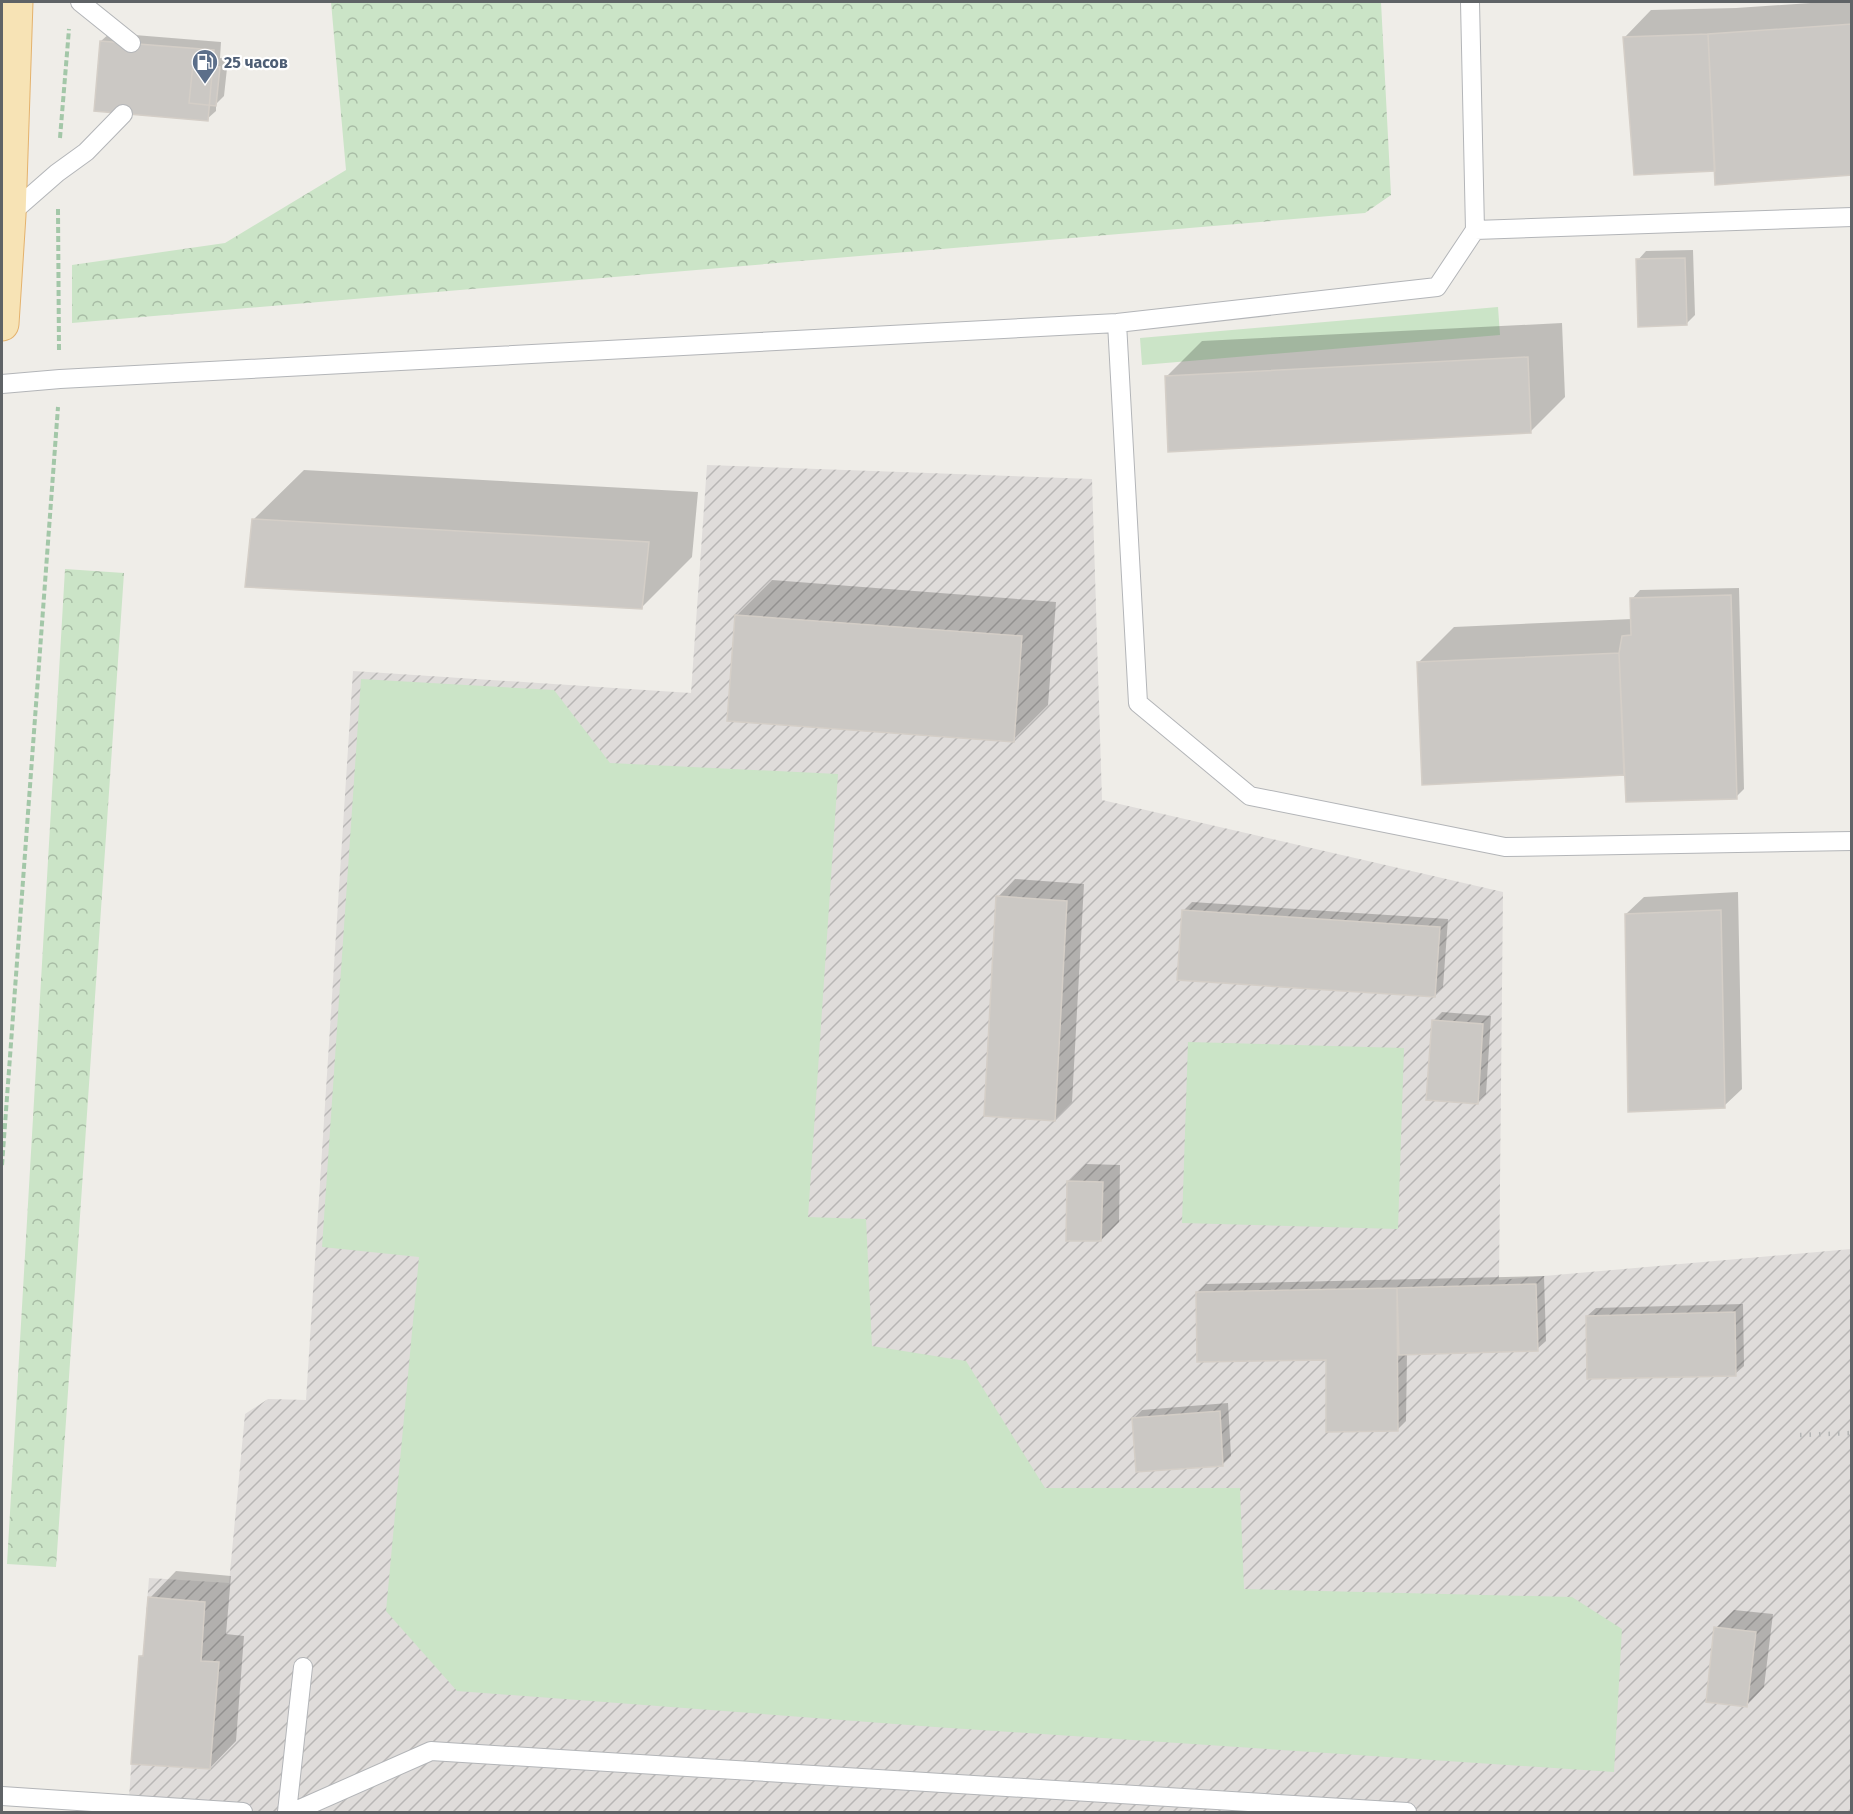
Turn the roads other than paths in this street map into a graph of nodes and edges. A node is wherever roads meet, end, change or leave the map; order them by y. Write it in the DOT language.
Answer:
graph roads {
  1 [pos="16,2"];
  2 [pos="80,2"];
  3 [pos="1470,2"];
  4 [pos="131,43"];
  5 [pos="123,114"];
  6 [pos="9,215"];
  7 [pos="1851,217"];
  8 [pos="1475,230"];
  9 [pos="1117,322"];
  10 [pos="2,324"];
  11 [pos="2,384"];
  12 [pos="1851,842"];
  13 [pos="303,1667"];
  14 [pos="2,1796"];
  15 [pos="243,1812"];
  16 [pos="287,1812"];
  17 [pos="294,1812"];
  18 [pos="1407,1812"];
  1 -- 6 [label="main road"];
  2 -- 4 [label="lane"];
  3 -- 8 [label="lane"];
  5 -- 6 [label="lane"];
  6 -- 10 [label="main road"];
  7 -- 8 [label="lane"];
  8 -- 9 [label="lane"];
  9 -- 11 [label="lane"];
  9 -- 12 [label="lane"];
  13 -- 16 [label="lane"];
  14 -- 15 [label="lane"];
  17 -- 18 [label="lane"];
}
